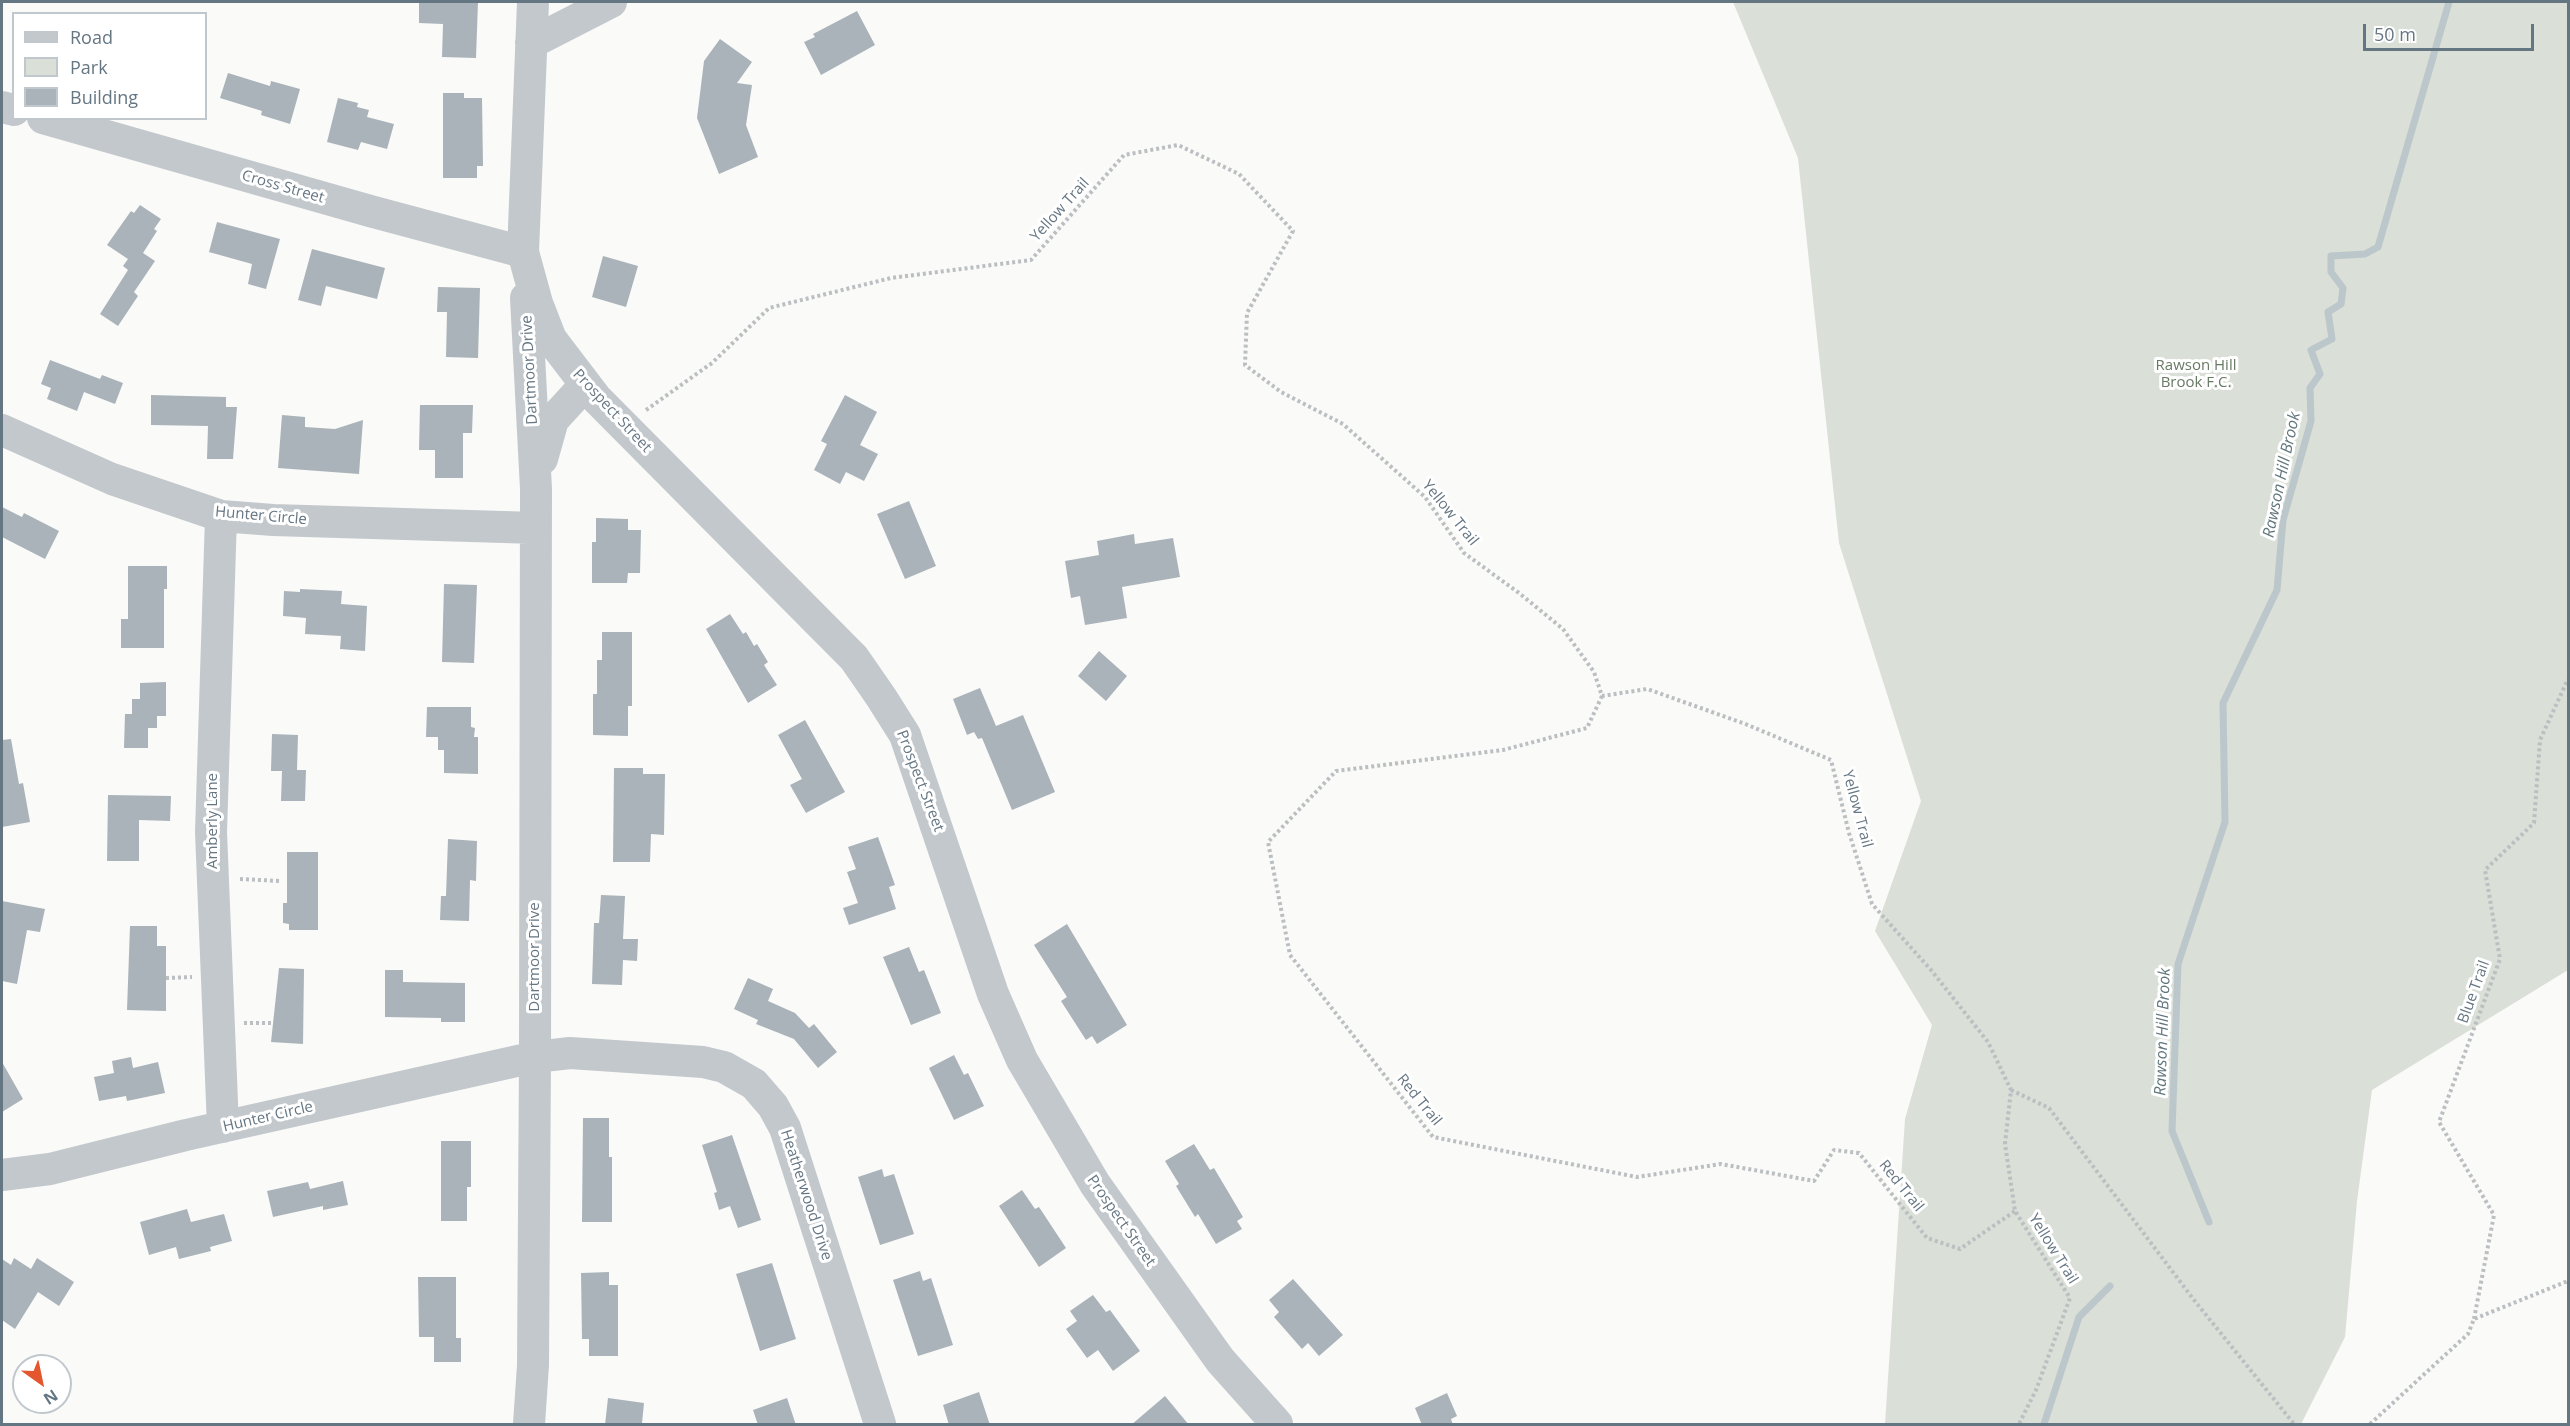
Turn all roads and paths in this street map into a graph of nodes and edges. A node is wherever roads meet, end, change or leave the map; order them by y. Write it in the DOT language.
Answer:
graph roads {
  1 [pos="532,2"];
  2 [pos="611,2"];
  3 [pos="531,43"];
  4 [pos="50,120"];
  5 [pos="523,252"];
  6 [pos="560,353"];
  7 [pos="585,385"];
  8 [pos="531,390"];
  9 [pos="624,425"];
  10 [pos="2,430"];
  11 [pos="537,489"];
  12 [pos="220,516"];
  13 [pos="536,528"];
  14 [pos="2568,679"];
  15 [pos="1602,696"];
  16 [pos="240,879"];
  17 [pos="280,880"];
  18 [pos="194,977"];
  19 [pos="166,978"];
  20 [pos="244,1023"];
  21 [pos="272,1023"];
  22 [pos="535,1057"];
  23 [pos="2011,1090"];
  24 [pos="223,1127"];
  25 [pos="2,1175"];
  26 [pos="2015,1211"];
  27 [pos="2568,1281"];
  28 [pos="2474,1318"];
  29 [pos="529,1425"];
  30 [pos="880,1425"];
  31 [pos="1277,1425"];
  32 [pos="2019,1425"];
  33 [pos="2294,1425"];
  34 [pos="2370,1425"];
  1 -- 3 [label="street, Prospect Street"];
  2 -- 3 [label="street"];
  3 -- 5 [label="street, Prospect Street"];
  4 -- 5 [label="street, Cross Street"];
  5 -- 6 [label="street, Prospect Street"];
  5 -- 8 [label="street, Dartmoor Drive"];
  6 -- 7 [label="street, Prospect Street"];
  6 -- 8 [label="street"];
  7 -- 9 [label="street, Prospect Street"];
  7 -- 11 [label="street, Dartmoor Drive"];
  8 -- 11 [label="street, Dartmoor Drive"];
  9 -- 15 [label="path, Yellow Trail"];
  9 -- 31 [label="street, Prospect Street"];
  10 -- 12 [label="street, Hunter Circle"];
  11 -- 13 [label="street, Dartmoor Drive"];
  12 -- 13 [label="street, Hunter Circle"];
  12 -- 24 [label="street, Amberly Lane"];
  13 -- 22 [label="street, Dartmoor Drive"];
  14 -- 28 [label="path, Blue Trail"];
  15 -- 23 [label="path, Yellow Trail"];
  15 -- 26 [label="path, Red Trail"];
  16 -- 17 [label="path"];
  18 -- 19 [label="path"];
  20 -- 21 [label="path"];
  22 -- 24 [label="street, Hunter Circle"];
  22 -- 29 [label="street, Dartmoor Drive"];
  22 -- 30 [label="street, Heatherwood Drive"];
  23 -- 26 [label="path, Yellow Trail"];
  23 -- 33 [label="path"];
  24 -- 25 [label="street, Hunter Circle"];
  26 -- 32 [label="path, Yellow Trail"];
  27 -- 28 [label="path"];
  28 -- 34 [label="path, Blue Trail"];
}
